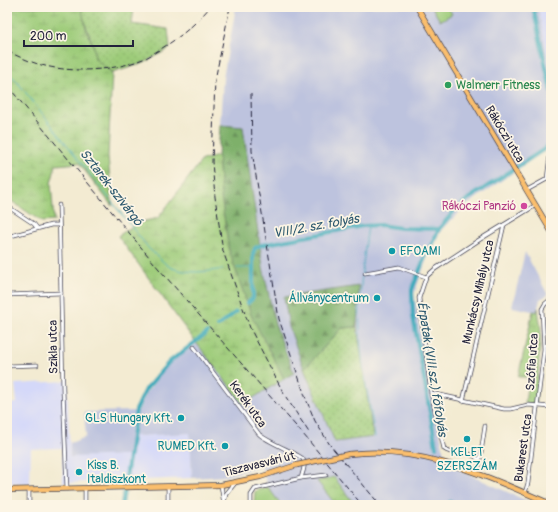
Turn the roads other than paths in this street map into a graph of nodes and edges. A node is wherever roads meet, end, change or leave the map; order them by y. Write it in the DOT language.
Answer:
graph roads {
  1 [pos="417,7"];
  2 [pos="551,147"];
  3 [pos="527,190"];
  4 [pos="59,205"];
  5 [pos="536,205"];
  6 [pos="7,206"];
  7 [pos="59,225"];
  8 [pos="504,225"];
  9 [pos="37,228"];
  10 [pos="551,231"];
  11 [pos="7,237"];
  12 [pos="365,273"];
  13 [pos="426,277"];
  14 [pos="61,293"];
  15 [pos="7,294"];
  16 [pos="551,299"];
  17 [pos="194,346"];
  18 [pos="37,365"];
  19 [pos="7,366"];
  20 [pos="431,393"];
  21 [pos="463,401"];
  22 [pos="537,405"];
  23 [pos="551,407"];
  24 [pos="485,426"];
  25 [pos="479,460"];
  26 [pos="476,473"];
  27 [pos="326,475"];
  28 [pos="301,478"];
  29 [pos="236,482"];
  30 [pos="221,484"];
  31 [pos="168,487"];
  32 [pos="67,489"];
  33 [pos="85,489"];
  34 [pos="7,490"];
  35 [pos="29,490"];
  36 [pos="525,493"];
  37 [pos="165,504"];
  38 [pos="224,504"];
  39 [pos="551,504"];
  40 [pos="29,505"];
  41 [pos="85,505"];
  42 [pos="251,505"];
  1 -- 3 [label="main road, Rákóczi utca"];
  2 -- 3 [label="street"];
  3 -- 5 [label="main road, Rákóczi utca"];
  4 -- 7 [label="street, Szikla utca"];
  5 -- 8 [label="street"];
  5 -- 10 [label="main road, Rákóczi utca"];
  6 -- 9 [label="street"];
  7 -- 9 [label="street"];
  7 -- 14 [label="street, Szikla utca"];
  8 -- 13 [label="street"];
  8 -- 21 [label="street, Munkácsy Mihály utca"];
  9 -- 11 [label="street"];
  12 -- 13 [label="street"];
  13 -- 20 [label="street"];
  14 -- 15 [label="street"];
  14 -- 32 [label="street, Szikla utca"];
  16 -- 22 [label="street, Szófia utca"];
  17 -- 28 [label="street, Kerék utca"];
  18 -- 19 [label="street"];
  20 -- 21 [label="street"];
  20 -- 25 [label="street"];
  21 -- 22 [label="street"];
  22 -- 23 [label="street"];
  22 -- 36 [label="street, Bukarest utca"];
  24 -- 25 [label="street"];
  25 -- 26 [label="street"];
  26 -- 29 [label="main road, Tiszavasvári út, bridge"];
  26 -- 36 [label="main road, Tiszavasvári út"];
  27 -- 28 [label="street"];
  28 -- 42 [label="street"];
  29 -- 30 [label="main road, Tiszavasvári út"];
  29 -- 38 [label="street"];
  30 -- 31 [label="main road, Tiszavasvári út"];
  30 -- 38 [label="street"];
  31 -- 33 [label="main road, Tiszavasvári út"];
  31 -- 37 [label="street"];
  32 -- 33 [label="main road, Tiszavasvári út"];
  32 -- 35 [label="main road, Tiszavasvári út"];
  33 -- 41 [label="street"];
  34 -- 35 [label="main road, Tiszavasvári út"];
  35 -- 40 [label="street"];
  36 -- 39 [label="main road, Tiszavasvári út"];
}
